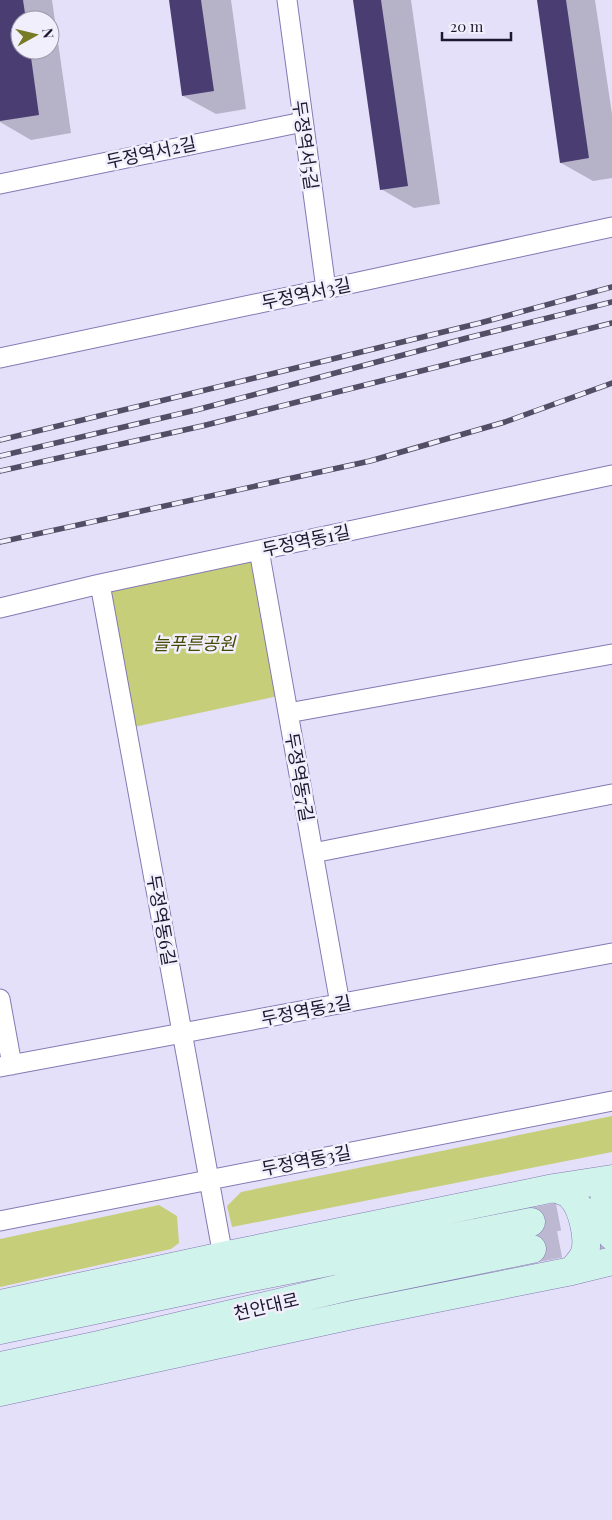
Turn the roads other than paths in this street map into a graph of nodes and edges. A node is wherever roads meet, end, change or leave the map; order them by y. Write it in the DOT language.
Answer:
graph roads {
  1 [pos="287,0"];
  2 [pos="303,122"];
  3 [pos="0,184"];
  4 [pos="612,227"];
  5 [pos="326,289"];
  6 [pos="0,358"];
  7 [pos="612,475"];
  8 [pos="259,550"];
  9 [pos="100,584"];
  10 [pos="0,608"];
  11 [pos="612,654"];
  12 [pos="288,713"];
  13 [pos="612,794"];
  14 [pos="313,853"];
  15 [pos="612,953"];
  16 [pos="0,999"];
  17 [pos="340,1004"];
  18 [pos="182,1033"];
  19 [pos="6,1066"];
  20 [pos="612,1101"];
  21 [pos="209,1179"];
  22 [pos="612,1181"];
  23 [pos="554,1188"];
  24 [pos="0,1221"];
  25 [pos="531,1222"];
  26 [pos="612,1236"];
  27 [pos="532,1249"];
  28 [pos="223,1256"];
  29 [pos="612,1261"];
  30 [pos="572,1271"];
  31 [pos="0,1304"];
  32 [pos="0,1330"];
  33 [pos="0,1366"];
  34 [pos="0,1392"];
  1 -- 2 [label="street, 두정역서5길"];
  2 -- 3 [label="street, 두정역서2길"];
  2 -- 5 [label="street, 두정역서5길"];
  4 -- 5 [label="street, 두정역서3길"];
  5 -- 6 [label="street, 두정역서3길"];
  7 -- 8 [label="street, 두정역동1길"];
  8 -- 9 [label="street, 두정역동1길"];
  8 -- 12 [label="street, 두정역동7길"];
  9 -- 10 [label="street, 두정역동1길"];
  9 -- 18 [label="street, 두정역동6길"];
  11 -- 12 [label="street"];
  12 -- 14 [label="street, 두정역동7길"];
  13 -- 14 [label="street"];
  14 -- 17 [label="street, 두정역동7길"];
  15 -- 17 [label="street, 두정역동2길"];
  16 -- 19 [label="street"];
  17 -- 18 [label="street, 두정역동2길"];
  18 -- 19 [label="street, 두정역동2길"];
  18 -- 21 [label="street, 두정역동6길"];
  20 -- 21 [label="street, 두정역동3길"];
  21 -- 24 [label="street, 두정역동3길"];
  21 -- 28 [label="street, 두정역동6길"];
  22 -- 23 [label="main road"];
  22 -- 26 [label="main road"];
  23 -- 28 [label="main road"];
  23 -- 30 [label="main road"];
  25 -- 32 [label="main road, 천안대로"];
  27 -- 33 [label="main road, 천안대로"];
  28 -- 31 [label="main road"];
  29 -- 30 [label="main road"];
  30 -- 34 [label="main road"];
}
